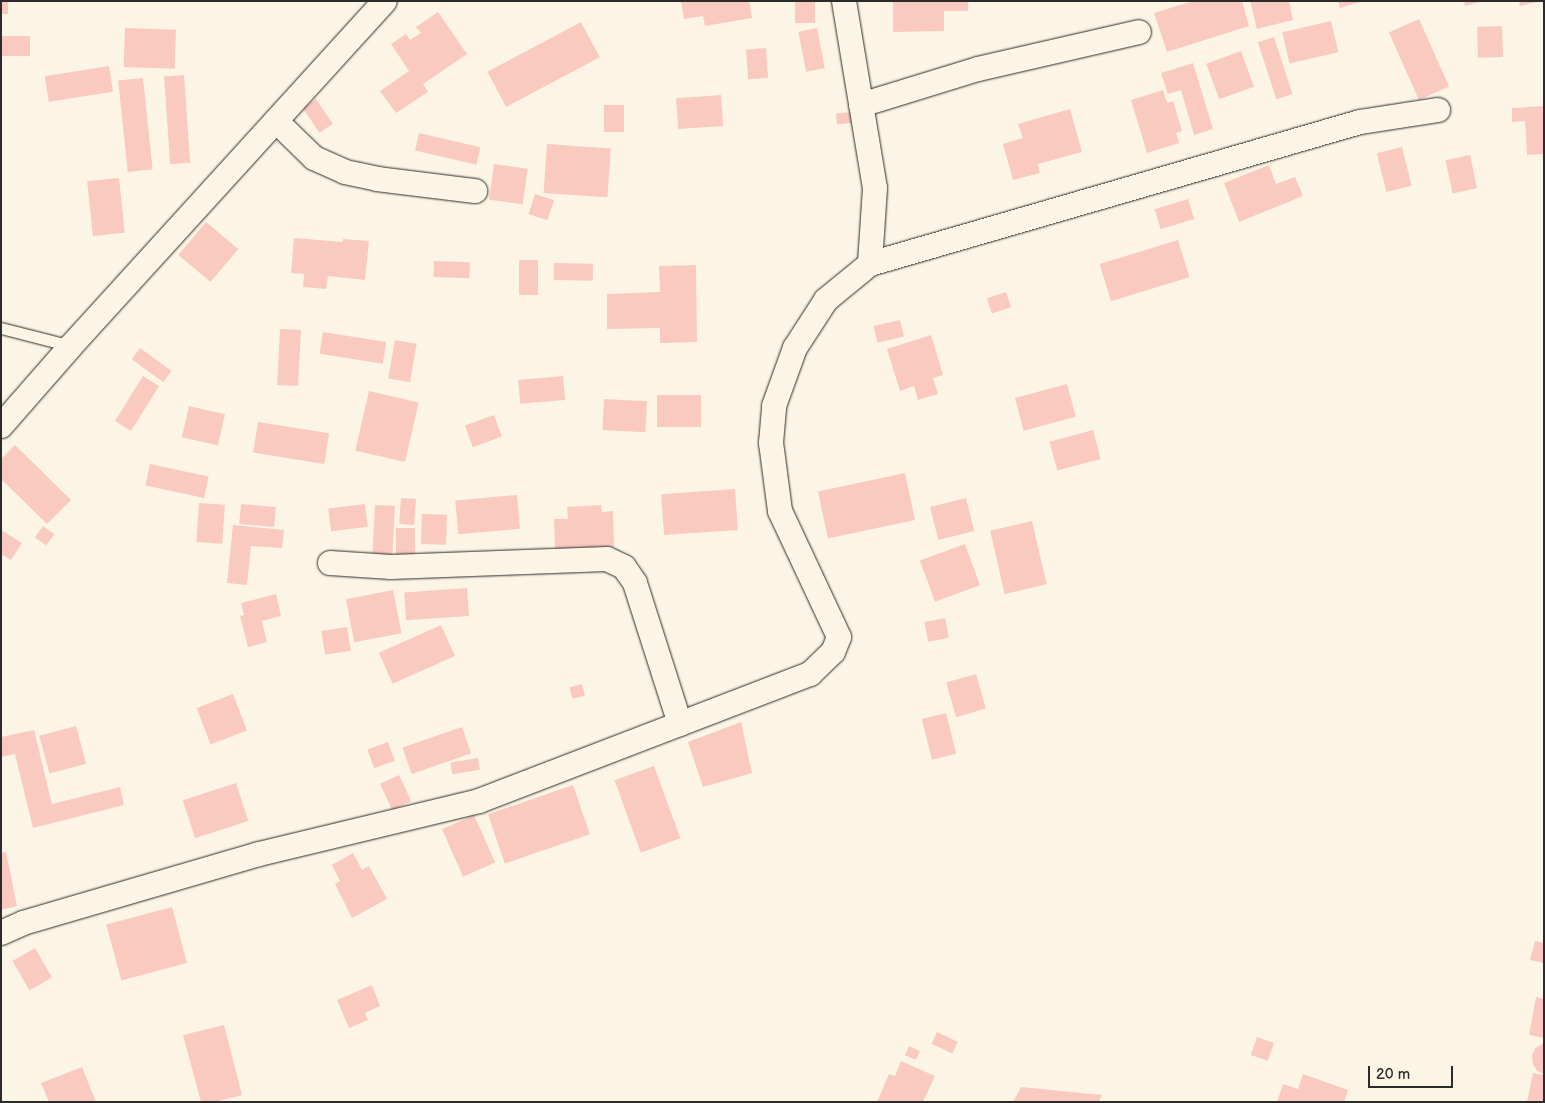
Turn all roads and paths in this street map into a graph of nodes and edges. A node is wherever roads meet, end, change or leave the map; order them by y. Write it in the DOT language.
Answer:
graph roads {
  1 [pos="385,1"];
  2 [pos="844,1"];
  3 [pos="1139,32"];
  4 [pos="861,105"];
  5 [pos="1438,110"];
  6 [pos="276,121"];
  7 [pos="475,191"];
  8 [pos="870,264"];
  9 [pos="1,328"];
  10 [pos="71,346"];
  11 [pos="1,426"];
  12 [pos="330,563"];
  13 [pos="680,724"];
  14 [pos="1,933"];
  1 -- 6 [label="street"];
  2 -- 4 [label="street"];
  3 -- 4 [label="street"];
  4 -- 8 [label="street"];
  5 -- 8 [label="street"];
  6 -- 7 [label="street"];
  6 -- 10 [label="street"];
  8 -- 13 [label="street"];
  9 -- 10 [label="lane"];
  10 -- 11 [label="street"];
  12 -- 13 [label="street"];
  13 -- 14 [label="street"];
}
